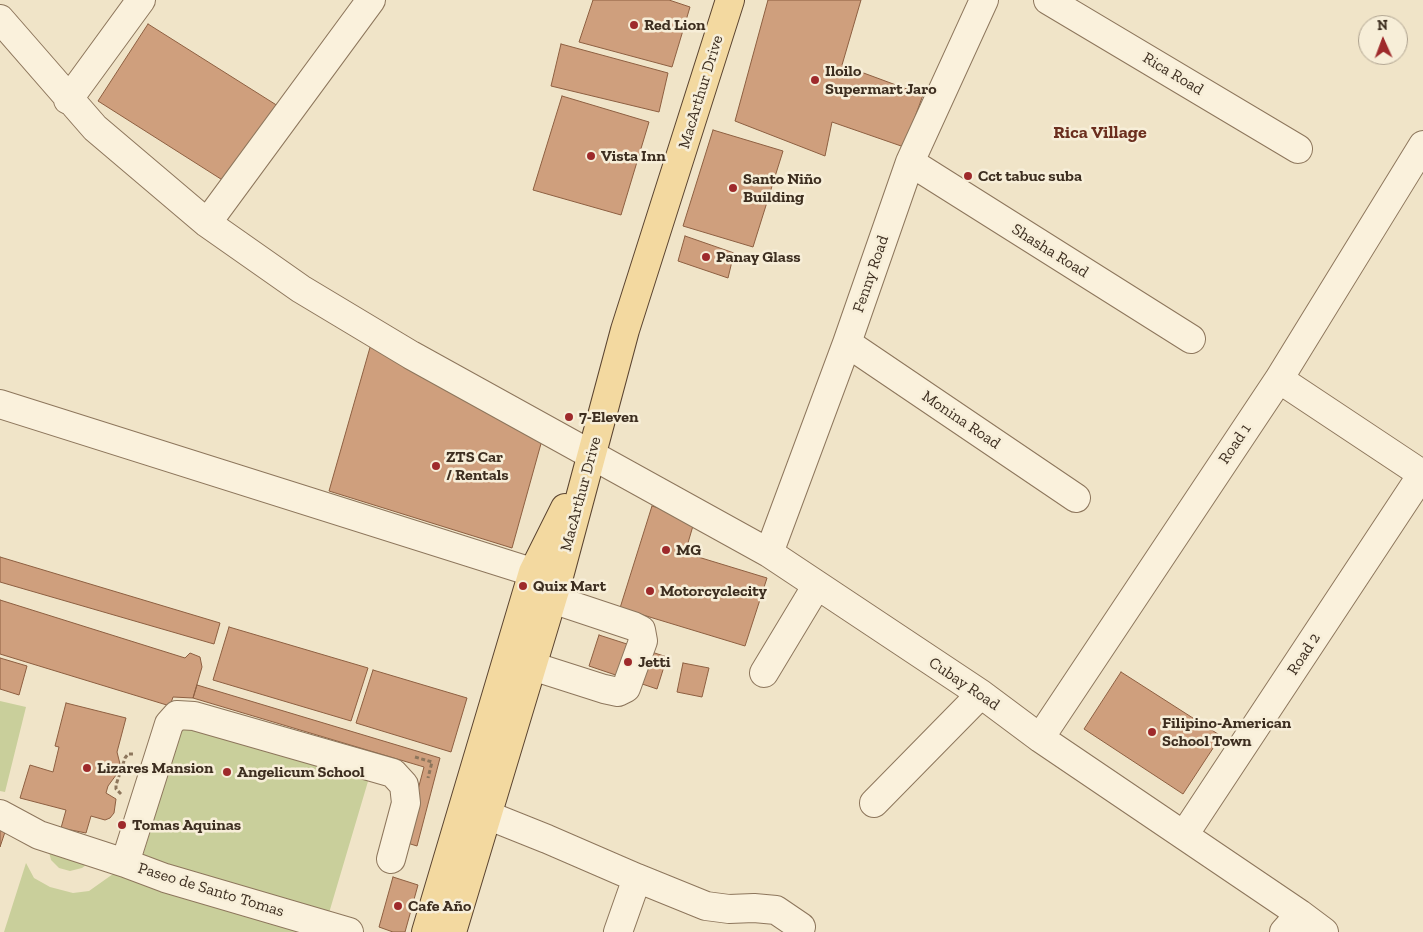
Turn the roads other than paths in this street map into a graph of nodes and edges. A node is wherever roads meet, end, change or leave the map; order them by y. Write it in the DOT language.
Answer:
graph roads {
  1 [pos="140,0"];
  2 [pos="371,0"];
  3 [pos="730,0"];
  4 [pos="984,0"];
  5 [pos="1048,0"];
  6 [pos="0,19"];
  7 [pos="68,100"];
  8 [pos="1423,145"];
  9 [pos="1298,149"];
  10 [pos="910,162"];
  11 [pos="207,223"];
  12 [pos="1191,339"];
  13 [pos="847,342"];
  14 [pos="1278,379"];
  15 [pos="0,404"];
  16 [pos="591,455"];
  17 [pos="1423,474"];
  18 [pos="1076,498"];
  19 [pos="769,554"];
  20 [pos="548,584"];
  21 [pos="817,585"];
  22 [pos="532,666"];
  23 [pos="764,673"];
  24 [pos="981,694"];
  25 [pos="1040,738"];
  26 [pos="874,803"];
  27 [pos="0,814"];
  28 [pos="487,815"];
  29 [pos="1184,835"];
  30 [pos="391,859"];
  31 [pos="125,863"];
  32 [pos="637,878"];
  33 [pos="1292,923"];
  34 [pos="804,930"];
  35 [pos="349,932"];
  36 [pos="426,932"];
  37 [pos="452,932"];
  38 [pos="618,932"];
  39 [pos="1324,932"];
  1 -- 7 [label="street"];
  2 -- 11 [label="street"];
  3 -- 16 [label="main road, MacArthur Drive"];
  4 -- 10 [label="street, Fenny Road"];
  5 -- 9 [label="street, Rica Road"];
  6 -- 7 [label="street, Cubay Road"];
  7 -- 11 [label="street, Cubay Road"];
  8 -- 14 [label="street, Road 1"];
  10 -- 12 [label="street, Shasha Road"];
  10 -- 13 [label="street, Fenny Road"];
  11 -- 16 [label="street, Cubay Road"];
  13 -- 18 [label="street, Monina Road"];
  13 -- 19 [label="street, Fenny Road"];
  14 -- 17 [label="street"];
  14 -- 25 [label="street, Road 1"];
  15 -- 20 [label="street"];
  16 -- 19 [label="street, Cubay Road"];
  16 -- 20 [label="main road, MacArthur Drive"];
  17 -- 29 [label="street, Road 2"];
  19 -- 21 [label="street, Cubay Road"];
  20 -- 22 [label="main road"];
  20 -- 22 [label="street"];
  20 -- 36 [label="main road"];
  21 -- 23 [label="street"];
  21 -- 24 [label="street, Cubay Road"];
  22 -- 28 [label="main road"];
  24 -- 25 [label="street, Cubay Road"];
  24 -- 26 [label="street"];
  25 -- 29 [label="street, Cubay Road"];
  27 -- 31 [label="street"];
  28 -- 32 [label="street"];
  28 -- 37 [label="main road"];
  29 -- 33 [label="street, Cubay Road"];
  30 -- 31 [label="street, Paseo de Santo Tomas"];
  31 -- 35 [label="street, Paseo de Santo Tomas"];
  32 -- 34 [label="street"];
  32 -- 38 [label="street"];
  33 -- 39 [label="street, Cubay Road"];
}
